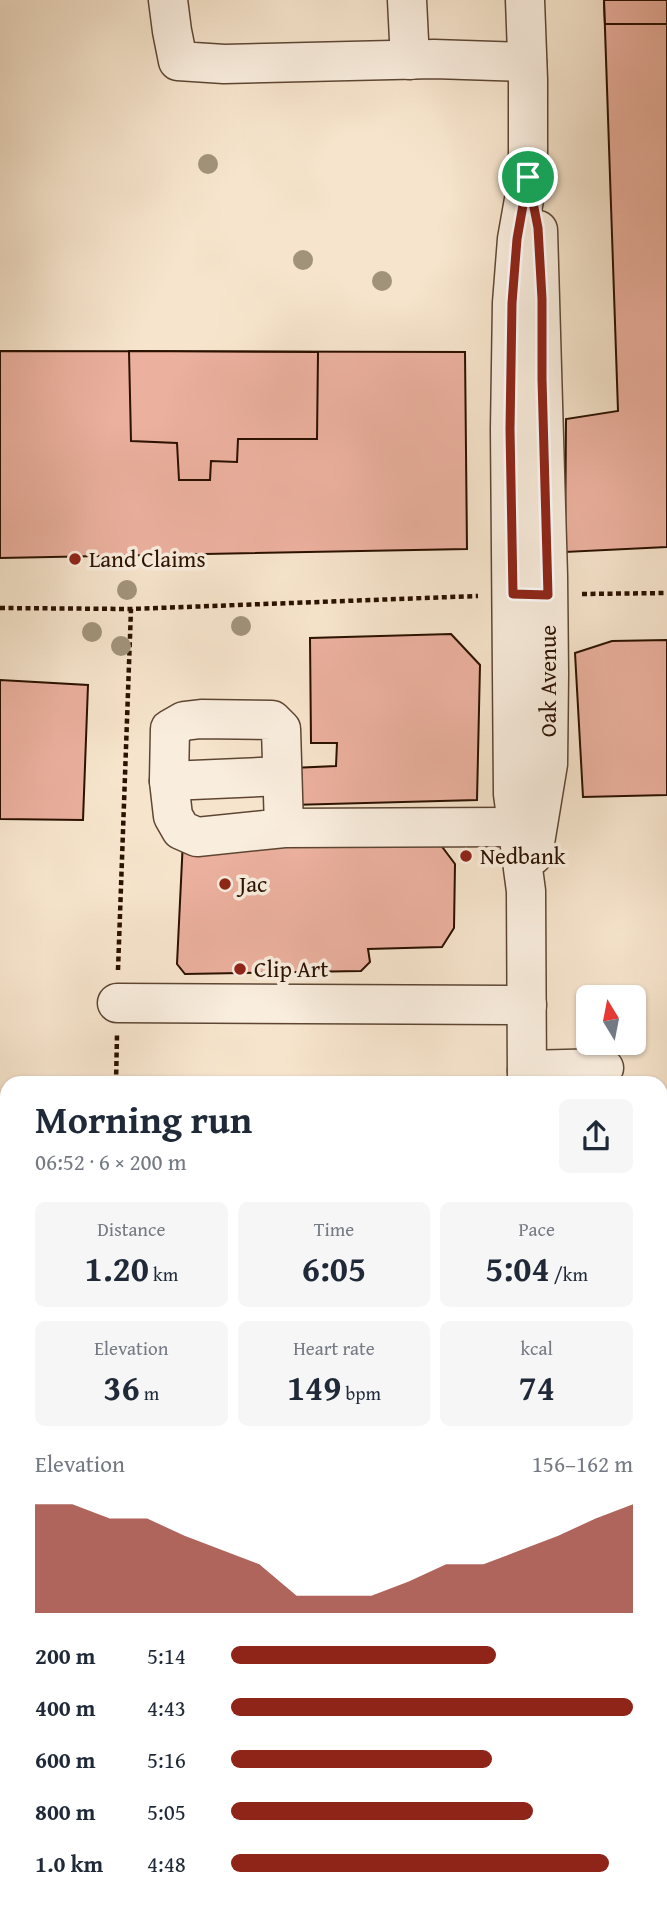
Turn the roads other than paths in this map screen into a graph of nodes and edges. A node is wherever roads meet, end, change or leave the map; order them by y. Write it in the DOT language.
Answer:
graph roads {
  1 [pos="168,0"];
  2 [pos="405,0"];
  3 [pos="525,0"];
  4 [pos="410,60"];
  5 [pos="527,62"];
  6 [pos="531,595"];
  7 [pos="282,776"];
  8 [pos="169,780"];
  9 [pos="518,827"];
  10 [pos="284,828"];
  11 [pos="526,891"];
  12 [pos="117,1003"];
  13 [pos="527,1005"];
  14 [pos="604,1068"];
  15 [pos="527,1076"];
  1 -- 4 [label="street"];
  2 -- 4 [label="street"];
  3 -- 5 [label="street, Oak Avenue"];
  4 -- 5 [label="street"];
  5 -- 6 [label="street, Oak Avenue"];
  6 -- 9 [label="street, Oak Avenue"];
  6 -- 11 [label="street, Oak Avenue"];
  7 -- 8 [label="street"];
  7 -- 8 [label="street"];
  7 -- 10 [label="street"];
  8 -- 10 [label="street"];
  9 -- 10 [label="street"];
  9 -- 11 [label="street, Oak Avenue"];
  11 -- 13 [label="street, Oak Avenue"];
  12 -- 13 [label="street"];
  13 -- 15 [label="street, Oak Avenue"];
  14 -- 15 [label="street"];
}
